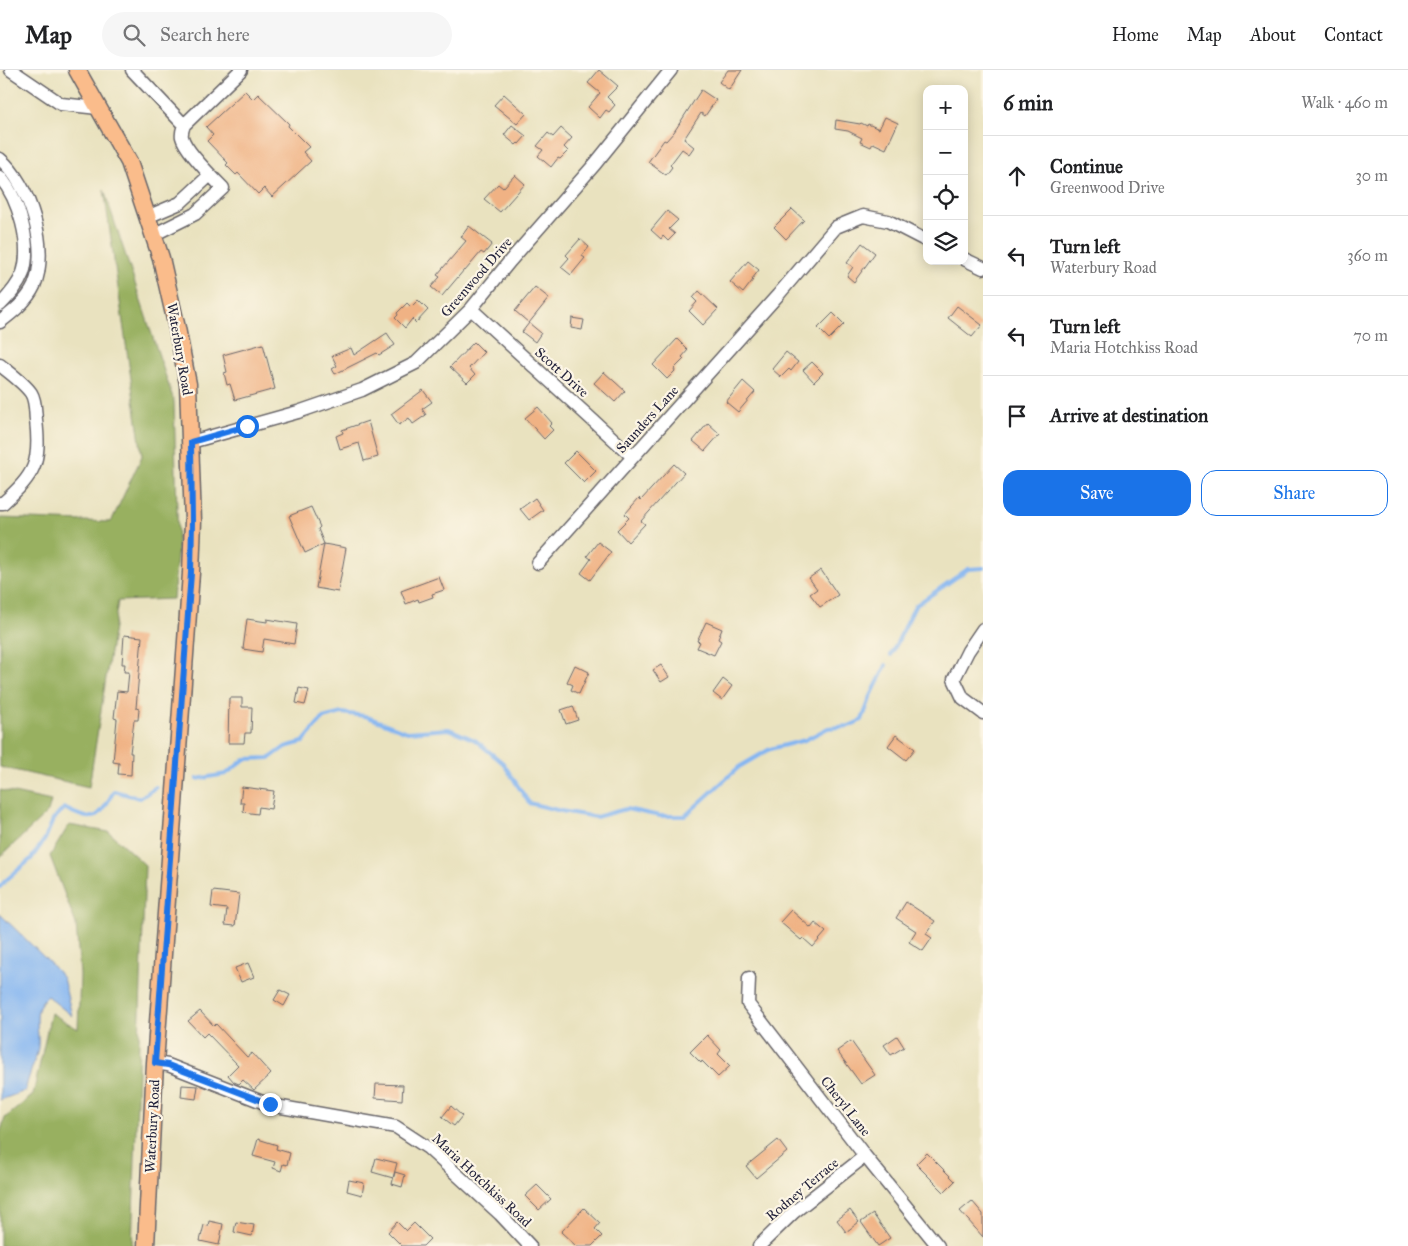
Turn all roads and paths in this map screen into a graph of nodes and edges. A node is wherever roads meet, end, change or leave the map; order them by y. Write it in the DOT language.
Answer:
graph roads {
  1 [pos="11,70"];
  2 [pos="77,70"];
  3 [pos="132,70"];
  4 [pos="242,70"];
  5 [pos="671,70"];
  6 [pos="98,108"];
  7 [pos="184,125"];
  8 [pos="0,160"];
  9 [pos="210,175"];
  10 [pos="0,178"];
  11 [pos="147,217"];
  12 [pos="153,235"];
  13 [pos="923,239"];
  14 [pos="38,243"];
  15 [pos="25,245"];
  16 [pos="968,261"];
  17 [pos="983,268"];
  18 [pos="0,305"];
  19 [pos="471,309"];
  20 [pos="0,322"];
  21 [pos="0,365"];
  22 [pos="191,442"];
  23 [pos="633,457"];
  24 [pos="0,503"];
  25 [pos="538,563"];
  26 [pos="983,628"];
  27 [pos="983,713"];
  28 [pos="749,978"];
  29 [pos="155,1063"];
  30 [pos="865,1156"];
  31 [pos="146,1246"];
  32 [pos="530,1246"];
  33 [pos="759,1246"];
  34 [pos="938,1246"];
  1 -- 6 [label="street"];
  2 -- 6 [label="main road, Waterbury Road"];
  3 -- 7 [label="street"];
  4 -- 7 [label="street"];
  5 -- 19 [label="street, Greenwood Drive"];
  6 -- 11 [label="main road, Waterbury Road"];
  7 -- 9 [label="street"];
  8 -- 14 [label="street"];
  9 -- 11 [label="street"];
  9 -- 12 [label="street"];
  10 -- 15 [label="street"];
  11 -- 12 [label="main road, Waterbury Road"];
  12 -- 22 [label="main road, Waterbury Road"];
  13 -- 23 [label="street, Saunders Lane"];
  14 -- 15 [label="street"];
  14 -- 20 [label="street"];
  15 -- 18 [label="street"];
  16 -- 17 [label="street"];
  19 -- 22 [label="street, Greenwood Drive"];
  19 -- 23 [label="street, Scott Drive"];
  21 -- 24 [label="street"];
  22 -- 29 [label="main road, Waterbury Road"];
  23 -- 25 [label="street, Saunders Lane"];
  26 -- 27 [label="street"];
  28 -- 30 [label="street, Cheryl Lane"];
  29 -- 31 [label="main road, Waterbury Road"];
  29 -- 32 [label="street, Maria Hotchkiss Road"];
  30 -- 33 [label="street, Rodney Terrace"];
  30 -- 34 [label="street, Cheryl Lane"];
}
